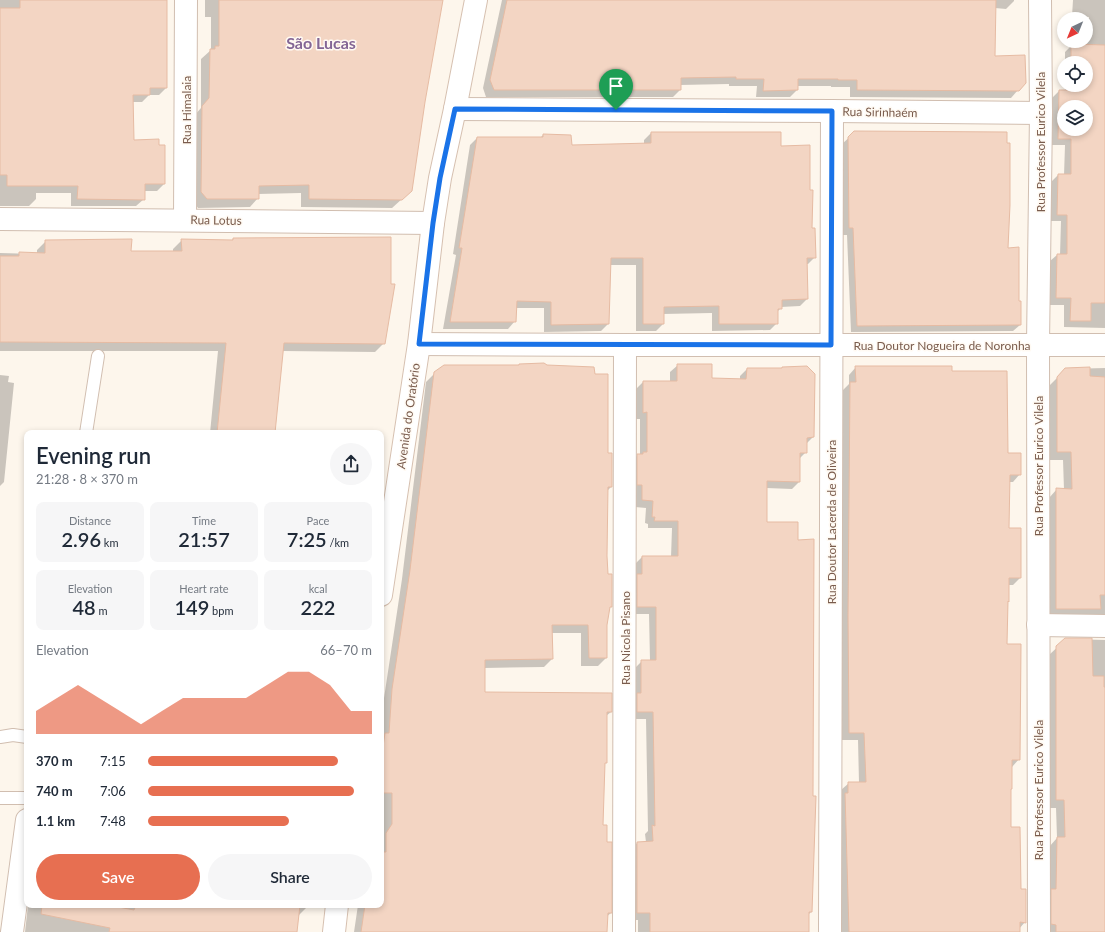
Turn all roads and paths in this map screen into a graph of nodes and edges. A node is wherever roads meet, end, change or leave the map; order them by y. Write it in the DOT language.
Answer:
graph roads {
  1 [pos="186,0"];
  2 [pos="476,0"];
  3 [pos="1040,0"];
  4 [pos="455,109"];
  5 [pos="832,111"];
  6 [pos="1041,113"];
  7 [pos="0,219"];
  8 [pos="185,220"];
  9 [pos="433,223"];
  10 [pos="419,344"];
  11 [pos="625,345"];
  12 [pos="831,345"];
  13 [pos="1038,345"];
  14 [pos="1105,345"];
  15 [pos="98,356"];
  16 [pos="86,430"];
  17 [pos="384,576"];
  18 [pos="1038,625"];
  19 [pos="1105,626"];
  20 [pos="0,737"];
  21 [pos="24,737"];
  22 [pos="0,798"];
  23 [pos="24,798"];
  24 [pos="24,833"];
  25 [pos="337,908"];
  26 [pos="8,910"];
  27 [pos="12,932"];
  28 [pos="334,932"];
  29 [pos="624,932"];
  30 [pos="830,932"];
  31 [pos="1039,932"];
  1 -- 8 [label="street, Rua Himalaia"];
  2 -- 4 [label="street, Avenida do Oratório"];
  3 -- 6 [label="street, Rua Professor Eurico Vilela"];
  4 -- 5 [label="street, Rua Sirinhaém"];
  4 -- 9 [label="street, Avenida do Oratório"];
  5 -- 6 [label="street, Rua Sirinhaém"];
  5 -- 12 [label="street, Rua Doutor Lacerda de Oliveira"];
  6 -- 13 [label="street, Rua Professor Eurico Vilela"];
  7 -- 8 [label="street, Rua Lotus"];
  8 -- 9 [label="street, Rua Lotus"];
  9 -- 10 [label="street, Avenida do Oratório"];
  10 -- 11 [label="street, Rua Doutor Nogueira de Noronha"];
  10 -- 17 [label="street, Avenida do Oratório"];
  11 -- 12 [label="street, Rua Doutor Nogueira de Noronha"];
  11 -- 29 [label="street, Rua Nicola Pisano"];
  12 -- 13 [label="street, Rua Doutor Nogueira de Noronha"];
  12 -- 30 [label="street, Rua Doutor Lacerda de Oliveira"];
  13 -- 14 [label="street, Rua Doutor Nogueira de Noronha"];
  13 -- 18 [label="street, Rua Professor Eurico Vilela"];
  15 -- 16 [label="lane"];
  18 -- 19 [label="street"];
  18 -- 31 [label="street, Rua Professor Eurico Vilela"];
  20 -- 21 [label="lane"];
  22 -- 23 [label="lane"];
  24 -- 26 [label="street"];
  25 -- 28 [label="street"];
  26 -- 27 [label="street"];
}
